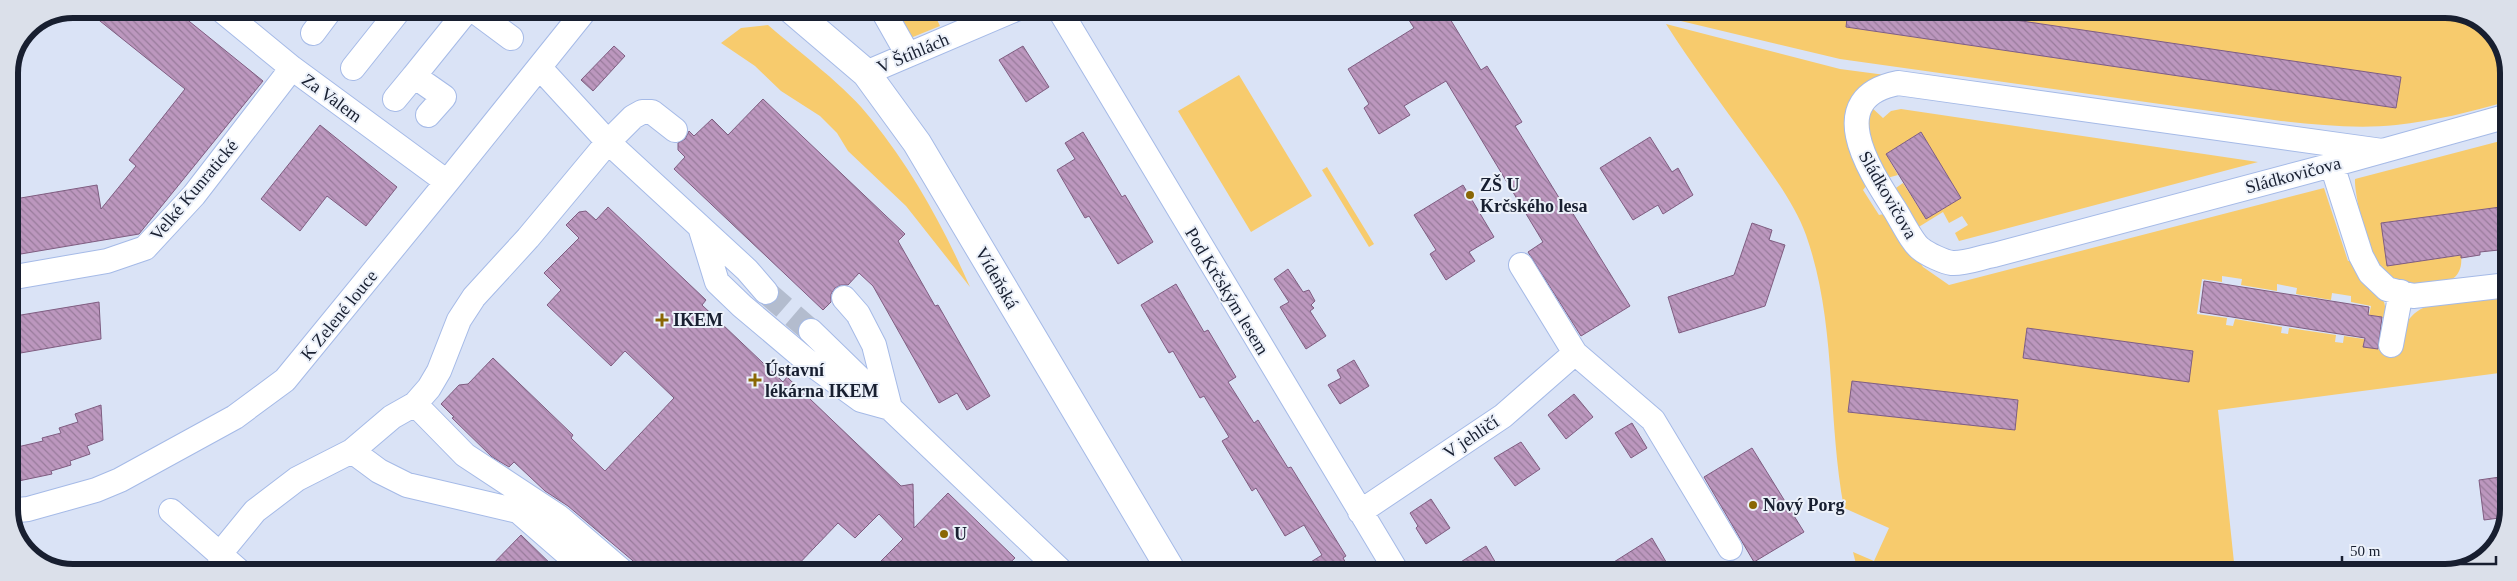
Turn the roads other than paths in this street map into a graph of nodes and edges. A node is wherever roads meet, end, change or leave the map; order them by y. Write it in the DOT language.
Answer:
graph roads {
  1 [pos="231,18"];
  2 [pos="324,18"];
  3 [pos="393,18"];
  4 [pos="461,18"];
  5 [pos="484,18"];
  6 [pos="579,18"];
  7 [pos="802,18"];
  8 [pos="887,18"];
  9 [pos="995,18"];
  10 [pos="1064,18"];
  11 [pos="313,33"];
  12 [pos="511,38"];
  13 [pos="908,55"];
  14 [pos="292,68"];
  15 [pos="353,68"];
  16 [pos="540,68"];
  17 [pos="866,73"];
  18 [pos="414,76"];
  19 [pos="395,98"];
  20 [pos="428,115"];
  21 [pos="2499,119"];
  22 [pos="675,130"];
  23 [pos="608,142"];
  24 [pos="2382,152"];
  25 [pos="2332,165"];
  26 [pos="447,182"];
  27 [pos="700,230"];
  28 [pos="1521,265"];
  29 [pos="18,276"];
  30 [pos="2499,286"];
  31 [pos="766,292"];
  32 [pos="2401,292"];
  33 [pos="844,298"];
  34 [pos="811,331"];
  35 [pos="2391,345"];
  36 [pos="1576,353"];
  37 [pos="415,404"];
  38 [pos="890,408"];
  39 [pos="352,451"];
  40 [pos="18,511"];
  41 [pos="171,511"];
  42 [pos="1360,512"];
  43 [pos="1730,548"];
  44 [pos="219,555"];
  45 [pos="230,564"];
  46 [pos="579,564"];
  47 [pos="614,564"];
  48 [pos="1048,564"];
  49 [pos="1167,564"];
  50 [pos="1392,564"];
  1 -- 14 [label="street, Za Valem"];
  2 -- 11 [label="street"];
  3 -- 15 [label="street"];
  4 -- 18 [label="street"];
  5 -- 12 [label="street"];
  6 -- 16 [label="street, K Zelené louce"];
  7 -- 17 [label="main road, Vídeňská"];
  8 -- 13 [label="street"];
  9 -- 13 [label="street, V Štíhlách"];
  10 -- 42 [label="street, Pod Krčským lesem"];
  13 -- 17 [label="street, V Štíhlách"];
  14 -- 26 [label="street, Za Valem"];
  14 -- 29 [label="street, Velké Kunratické"];
  16 -- 23 [label="street"];
  16 -- 26 [label="street, K Zelené louce"];
  17 -- 49 [label="main road, Vídeňská"];
  18 -- 19 [label="street"];
  18 -- 20 [label="street"];
  21 -- 24 [label="street, Sládkovičova"];
  22 -- 23 [label="street"];
  23 -- 27 [label="street"];
  23 -- 37 [label="street"];
  24 -- 25 [label="street, Sládkovičova"];
  24 -- 25 [label="street, Sládkovičova"];
  25 -- 32 [label="street"];
  26 -- 40 [label="street, K Zelené louce"];
  27 -- 31 [label="street"];
  27 -- 38 [label="street"];
  28 -- 36 [label="street"];
  30 -- 32 [label="street"];
  32 -- 35 [label="street"];
  33 -- 38 [label="street"];
  34 -- 38 [label="street"];
  36 -- 42 [label="street, V jehličí"];
  36 -- 43 [label="street"];
  37 -- 39 [label="street"];
  37 -- 47 [label="street"];
  38 -- 48 [label="street"];
  39 -- 44 [label="street"];
  39 -- 46 [label="street"];
  41 -- 44 [label="street"];
  42 -- 50 [label="street, Pod Krčským lesem"];
  44 -- 45 [label="street"];
}
